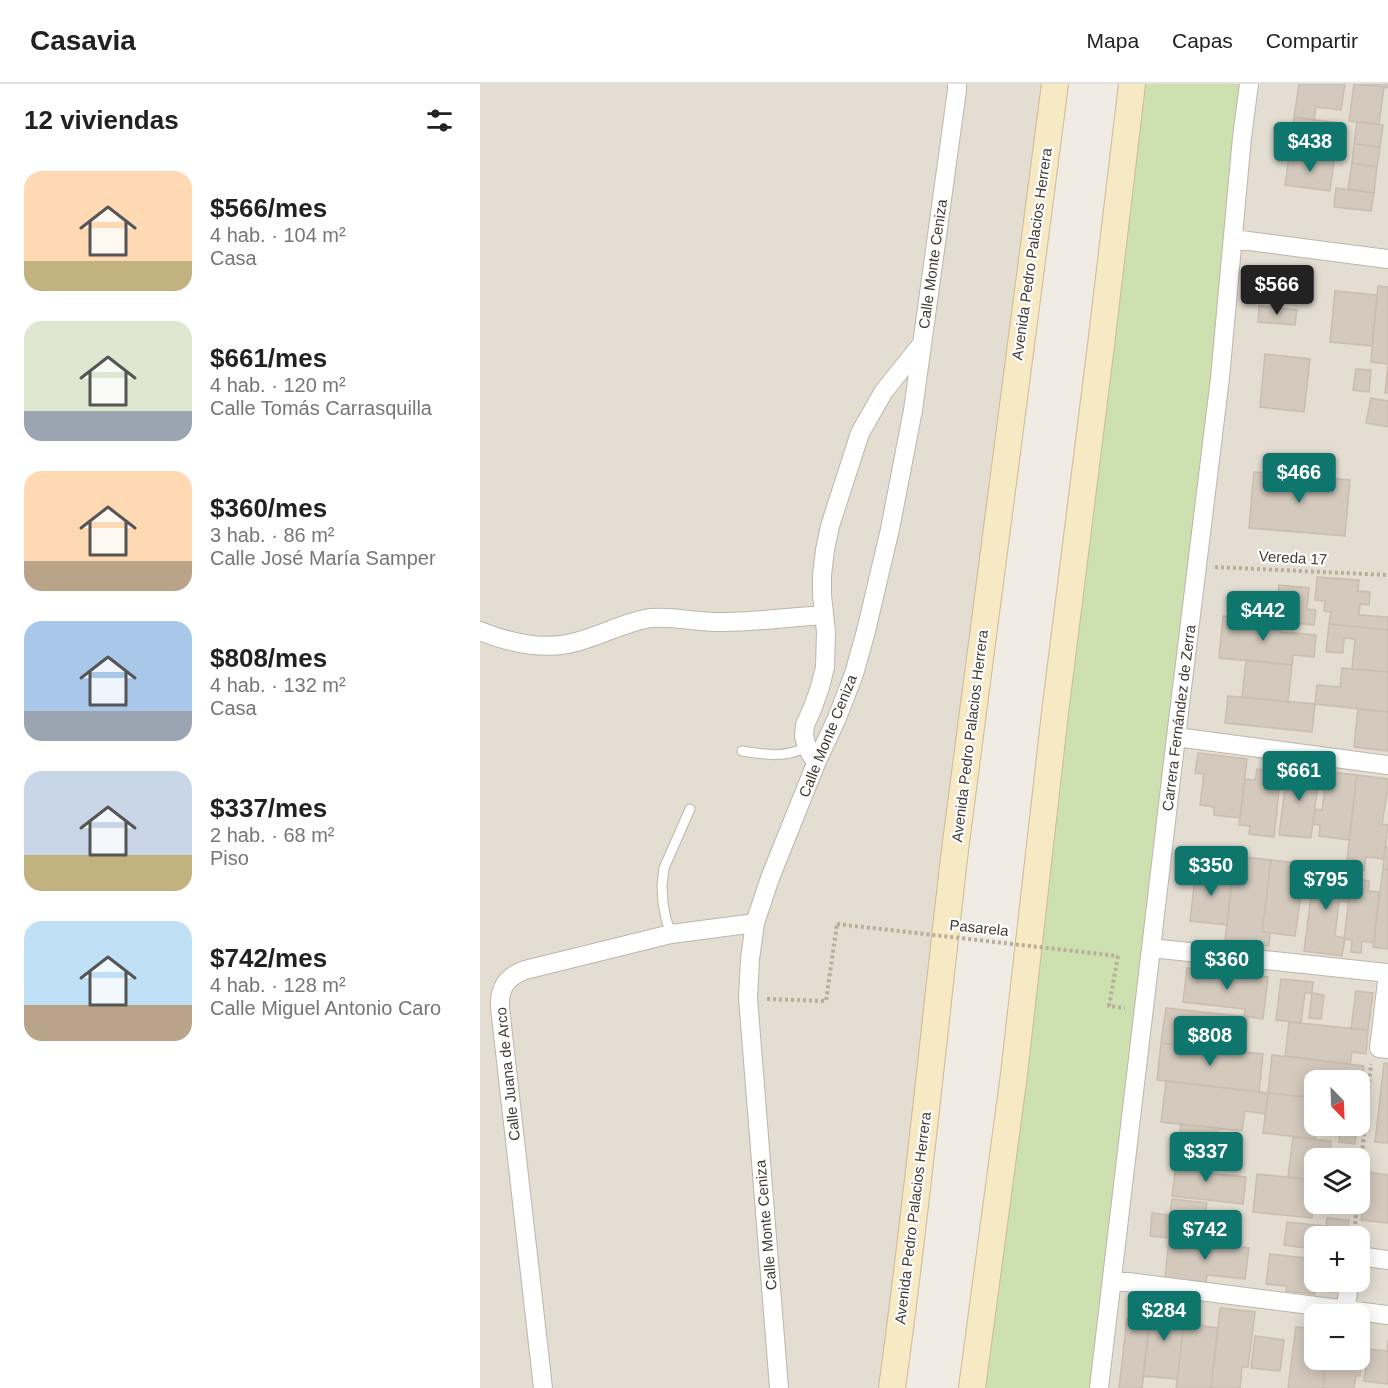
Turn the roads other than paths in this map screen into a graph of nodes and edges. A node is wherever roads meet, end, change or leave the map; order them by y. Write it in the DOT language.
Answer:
graph roads {
  1 [pos="957,84"];
  2 [pos="1055,84"];
  3 [pos="1132,84"];
  4 [pos="1249,84"];
  5 [pos="1233,239"];
  6 [pos="1388,259"];
  7 [pos="922,345"];
  8 [pos="824,615"];
  9 [pos="480,631"];
  10 [pos="1176,737"];
  11 [pos="742,752"];
  12 [pos="812,754"];
  13 [pos="1388,765"];
  14 [pos="690,809"];
  15 [pos="755,923"];
  16 [pos="671,934"];
  17 [pos="1151,948"];
  18 [pos="1383,1048"];
  19 [pos="1370,1258"];
  20 [pos="1388,1260"];
  21 [pos="1112,1280"];
  22 [pos="1306,1304"];
  23 [pos="1370,1312"];
  24 [pos="1388,1315"];
  25 [pos="543,1388"];
  26 [pos="779,1388"];
  27 [pos="892,1388"];
  28 [pos="972,1388"];
  29 [pos="1099,1388"];
  1 -- 7 [label="street, Calle Monte Ceniza"];
  2 -- 27 [label="main road, Avenida Pedro Palacios Herrera"];
  3 -- 28 [label="main road"];
  4 -- 5 [label="street, Carrera Fernández de Zerra"];
  5 -- 6 [label="street"];
  5 -- 10 [label="street, Carrera Fernández de Zerra"];
  7 -- 8 [label="street"];
  7 -- 12 [label="street, Calle Monte Ceniza"];
  8 -- 9 [label="street"];
  8 -- 12 [label="street"];
  10 -- 13 [label="street"];
  10 -- 17 [label="street, Carrera Fernández de Zerra"];
  11 -- 12 [label="lane"];
  12 -- 15 [label="street, Calle Monte Ceniza"];
  14 -- 16 [label="lane"];
  15 -- 16 [label="street, Calle Juana de Arco"];
  15 -- 26 [label="street, Calle Monte Ceniza"];
  16 -- 25 [label="street, Calle Juana de Arco"];
  17 -- 18 [label="street"];
  17 -- 21 [label="street, Carrera Fernández de Zerra"];
  19 -- 20 [label="street"];
  21 -- 22 [label="street"];
  21 -- 29 [label="street, Carrera Fernández de Zerra"];
  23 -- 24 [label="street"];
}
